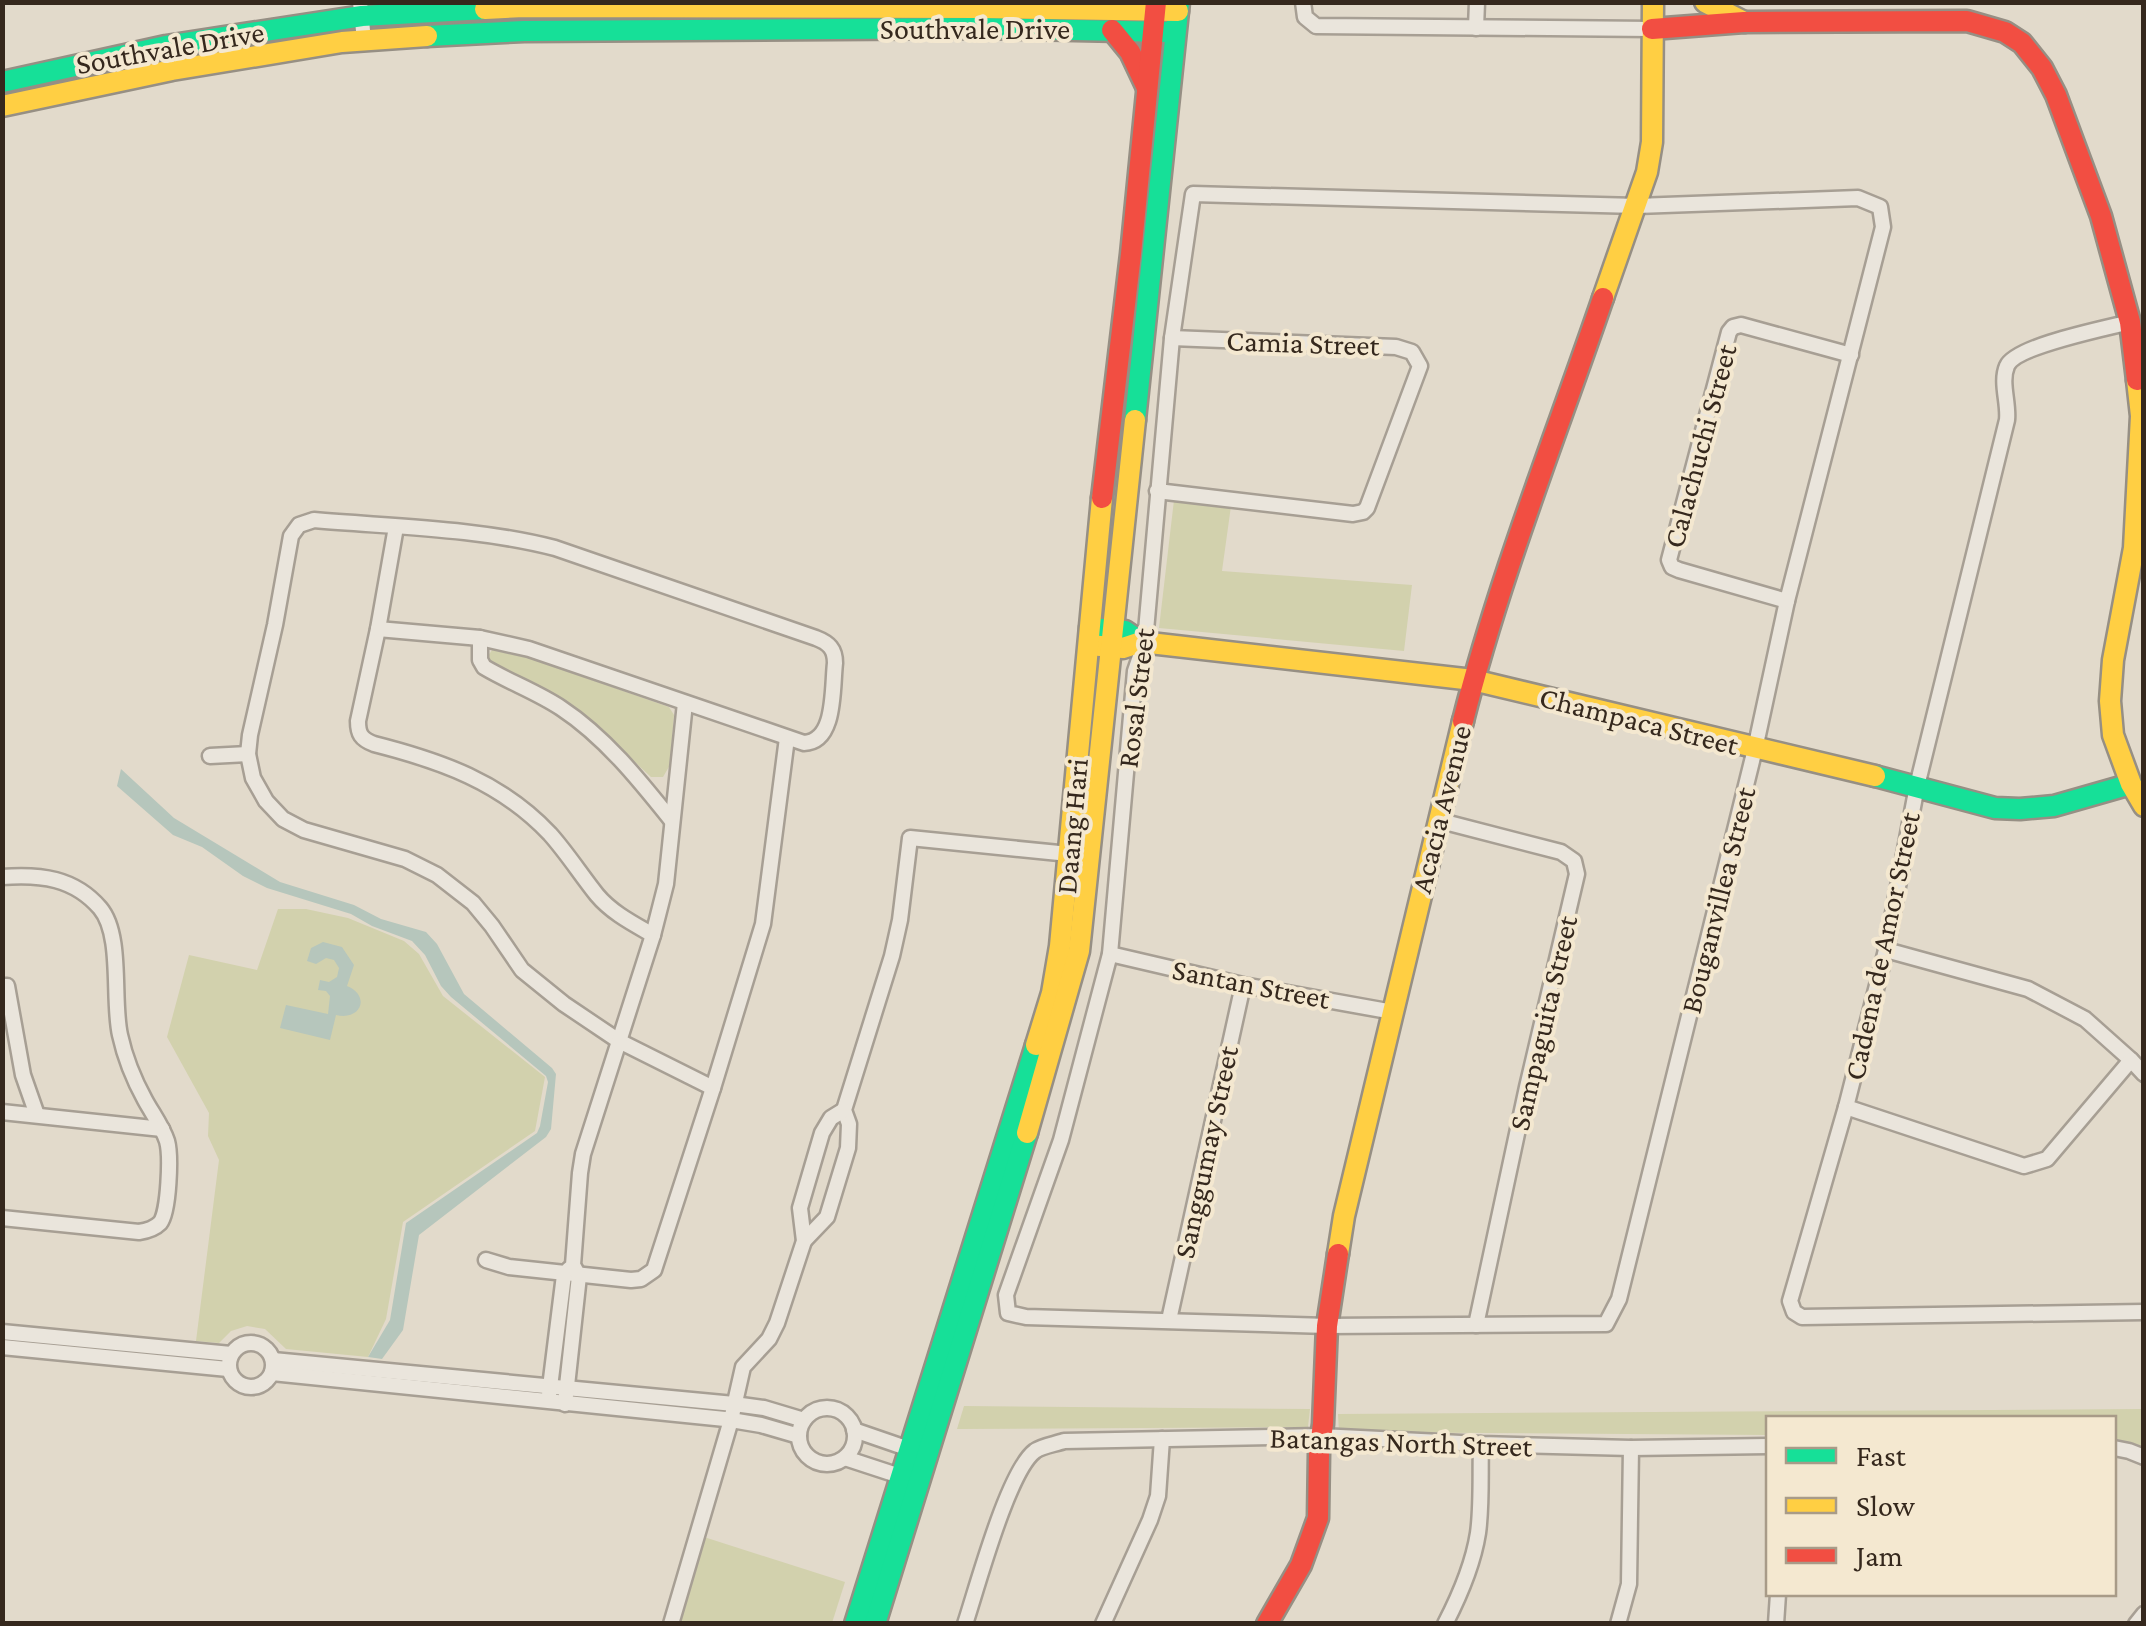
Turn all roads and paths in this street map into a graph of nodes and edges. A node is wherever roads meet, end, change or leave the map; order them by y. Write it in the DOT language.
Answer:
graph roads {
  1 [pos="1303,2"];
  2 [pos="1477,2"];
  3 [pos="1652,2"];
  4 [pos="1706,2"];
  5 [pos="1111,6"];
  6 [pos="361,9"];
  7 [pos="338,11"];
  8 [pos="980,13"];
  9 [pos="1009,13"];
  10 [pos="1166,15"];
  11 [pos="1744,22"];
  12 [pos="1476,28"];
  13 [pos="1652,29"];
  14 [pos="1112,30"];
  15 [pos="364,40"];
  16 [pos="342,42"];
  17 [pos="2,82"];
  18 [pos="1148,90"];
  19 [pos="2,106"];
  20 [pos="1637,206"];
  21 [pos="2130,322"];
  22 [pos="1172,338"];
  23 [pos="1850,355"];
  24 [pos="1157,490"];
  25 [pos="396,527"];
  26 [pos="1787,601"];
  27 [pos="378,629"];
  28 [pos="1089,637"];
  29 [pos="480,638"];
  30 [pos="1127,640"];
  31 [pos="1473,680"];
  32 [pos="685,703"];
  33 [pos="787,738"];
  34 [pos="1755,749"];
  35 [pos="248,754"];
  36 [pos="210,756"];
  37 [pos="2131,784"];
  38 [pos="1917,786"];
  39 [pos="2144,806"];
  40 [pos="1437,820"];
  41 [pos="672,821"];
  42 [pos="1069,854"];
  43 [pos="2,877"];
  44 [pos="654,936"];
  45 [pos="1886,950"];
  46 [pos="1110,954"];
  47 [pos="1244,984"];
  48 [pos="2,986"];
  49 [pos="1393,1012"];
  50 [pos="619,1042"];
  51 [pos="2131,1060"];
  52 [pos="2144,1074"];
  53 [pos="713,1088"];
  54 [pos="1846,1107"];
  55 [pos="844,1110"];
  56 [pos="2,1112"];
  57 [pos="37,1115"];
  58 [pos="162,1130"];
  59 [pos="811,1171"];
  60 [pos="838,1179"];
  61 [pos="2,1218"];
  62 [pos="804,1241"];
  63 [pos="486,1260"];
  64 [pos="572,1272"];
  65 [pos="2144,1312"];
  66 [pos="1169,1320"];
  67 [pos="1476,1325"];
  68 [pos="1327,1326"];
  69 [pos="2,1332"];
  70 [pos="2,1348"];
  71 [pos="232,1354"];
  72 [pos="272,1366"];
  73 [pos="228,1370"];
  74 [pos="549,1395"];
  75 [pos="566,1396"];
  76 [pos="732,1412"];
  77 [pos="804,1420"];
  78 [pos="854,1430"];
  79 [pos="798,1436"];
  80 [pos="1320,1436"];
  81 [pos="1162,1440"];
  82 [pos="1480,1444"];
  83 [pos="1766,1446"];
  84 [pos="1631,1448"];
  85 [pos="2116,1448"];
  86 [pos="919,1452"];
  87 [pos="845,1458"];
  88 [pos="2144,1458"];
  89 [pos="910,1480"];
  90 [pos="1778,1596"];
  91 [pos="2144,1614"];
  92 [pos="670,1624"];
  93 [pos="855,1624"];
  94 [pos="875,1624"];
  95 [pos="964,1624"];
  96 [pos="1104,1624"];
  97 [pos="1267,1624"];
  98 [pos="1445,1624"];
  99 [pos="1618,1624"];
  100 [pos="1776,1624"];
  101 [pos="2136,1624"];
  1 -- 12 [label="street"];
  2 -- 12 [label="street"];
  3 -- 13 [label="street, Acacia Avenue"];
  4 -- 11 [label="street"];
  5 -- 9 [label="street, Southvale Drive"];
  5 -- 10 [label="street, Southvale Drive"];
  6 -- 7 [label="street, Southvale Drive"];
  6 -- 8 [label="street, Southvale Drive"];
  6 -- 15 [label="street"];
  7 -- 16 [label="street"];
  7 -- 17 [label="street, Southvale Drive"];
  8 -- 9 [label="street, Southvale Drive"];
  8 -- 15 [label="street, Southvale Drive"];
  9 -- 14 [label="street, Southvale Drive"];
  10 -- 14 [label="street, Southvale Drive"];
  10 -- 18 [label="street, Daang Hari"];
  10 -- 30 [label="street, Daang Hari"];
  11 -- 13 [label="street"];
  11 -- 21 [label="street"];
  12 -- 13 [label="street"];
  13 -- 20 [label="street, Acacia Avenue"];
  14 -- 18 [label="street"];
  15 -- 16 [label="street, Southvale Drive"];
  16 -- 19 [label="street, Southvale Drive"];
  18 -- 28 [label="street, Daang Hari"];
  20 -- 22 [label="street, Rosal Street"];
  20 -- 23 [label="street, Bouganvillea Street"];
  20 -- 31 [label="street, Acacia Avenue"];
  21 -- 37 [label="street"];
  21 -- 38 [label="street, Cadena de Amor Street"];
  22 -- 24 [label="street, Rosal Street"];
  22 -- 24 [label="street, Camia Street"];
  23 -- 26 [label="street, Bouganvillea Street"];
  23 -- 26 [label="street, Calachuchi Street"];
  24 -- 30 [label="street, Rosal Street"];
  25 -- 27 [label="street"];
  25 -- 33 [label="street"];
  25 -- 35 [label="street"];
  26 -- 34 [label="street, Bouganvillea Street"];
  27 -- 29 [label="street"];
  27 -- 44 [label="street"];
  28 -- 30 [label="street, Champaca Street"];
  28 -- 42 [label="street, Daang Hari"];
  29 -- 32 [label="street"];
  29 -- 41 [label="street"];
  30 -- 31 [label="street, Champaca Street"];
  30 -- 46 [label="street, Rosal Street"];
  30 -- 86 [label="street, Daang Hari"];
  31 -- 34 [label="street, Champaca Street"];
  31 -- 40 [label="street, Acacia Avenue"];
  32 -- 33 [label="street"];
  32 -- 41 [label="street"];
  33 -- 53 [label="street"];
  34 -- 38 [label="street, Champaca Street"];
  34 -- 67 [label="street, Bouganvillea Street"];
  35 -- 36 [label="street"];
  35 -- 50 [label="street"];
  37 -- 38 [label="street, Champaca Street"];
  37 -- 39 [label="street"];
  38 -- 45 [label="street, Cadena de Amor Street"];
  40 -- 49 [label="street, Acacia Avenue"];
  40 -- 67 [label="street, Sampaguita Street"];
  41 -- 44 [label="street"];
  42 -- 55 [label="street"];
  42 -- 86 [label="street, Daang Hari"];
  43 -- 58 [label="street"];
  44 -- 50 [label="street"];
  45 -- 51 [label="street"];
  45 -- 54 [label="street, Cadena de Amor Street"];
  46 -- 47 [label="street, Santan Street"];
  46 -- 66 [label="street, Rosal Street"];
  47 -- 49 [label="street, Santan Street"];
  47 -- 66 [label="street, Sanggumay Street"];
  48 -- 57 [label="street"];
  49 -- 68 [label="street, Acacia Avenue"];
  50 -- 53 [label="street"];
  50 -- 64 [label="street"];
  51 -- 52 [label="street"];
  51 -- 54 [label="street"];
  53 -- 64 [label="street"];
  54 -- 65 [label="street, Cadena de Amor Street"];
  55 -- 59 [label="street"];
  55 -- 60 [label="street"];
  56 -- 57 [label="street"];
  57 -- 58 [label="street"];
  58 -- 61 [label="street"];
  59 -- 60 [label="street"];
  59 -- 60 [label="street"];
  59 -- 62 [label="street"];
  60 -- 62 [label="street"];
  62 -- 76 [label="street"];
  63 -- 64 [label="street"];
  64 -- 74 [label="street"];
  64 -- 75 [label="street"];
  66 -- 68 [label="street, Rosal Street"];
  67 -- 68 [label="street, Bouganvillea Street"];
  68 -- 80 [label="street, Acacia Avenue"];
  69 -- 71 [label="street"];
  70 -- 73 [label="street"];
  71 -- 72 [label="street"];
  71 -- 73 [label="street"];
  72 -- 73 [label="street"];
  72 -- 74 [label="street"];
  74 -- 75 [label="street"];
  75 -- 76 [label="street"];
  76 -- 77 [label="street"];
  76 -- 79 [label="street"];
  76 -- 92 [label="street"];
  77 -- 78 [label="street"];
  77 -- 79 [label="street"];
  78 -- 86 [label="street"];
  78 -- 87 [label="street"];
  79 -- 87 [label="street"];
  80 -- 81 [label="street, Batangas North Street"];
  80 -- 82 [label="street, Batangas North Street"];
  80 -- 97 [label="street, Acacia Avenue"];
  81 -- 95 [label="street, Batangas North Street"];
  81 -- 96 [label="street"];
  82 -- 84 [label="street, Batangas North Street"];
  82 -- 98 [label="street"];
  83 -- 84 [label="street, Batangas North Street"];
  84 -- 99 [label="street"];
  85 -- 88 [label="street"];
  86 -- 89 [label="street, Daang Hari"];
  87 -- 89 [label="street"];
  89 -- 93 [label="street, Daang Hari"];
  89 -- 94 [label="street, Daang Hari"];
  90 -- 100 [label="street"];
  91 -- 101 [label="street"];
}
